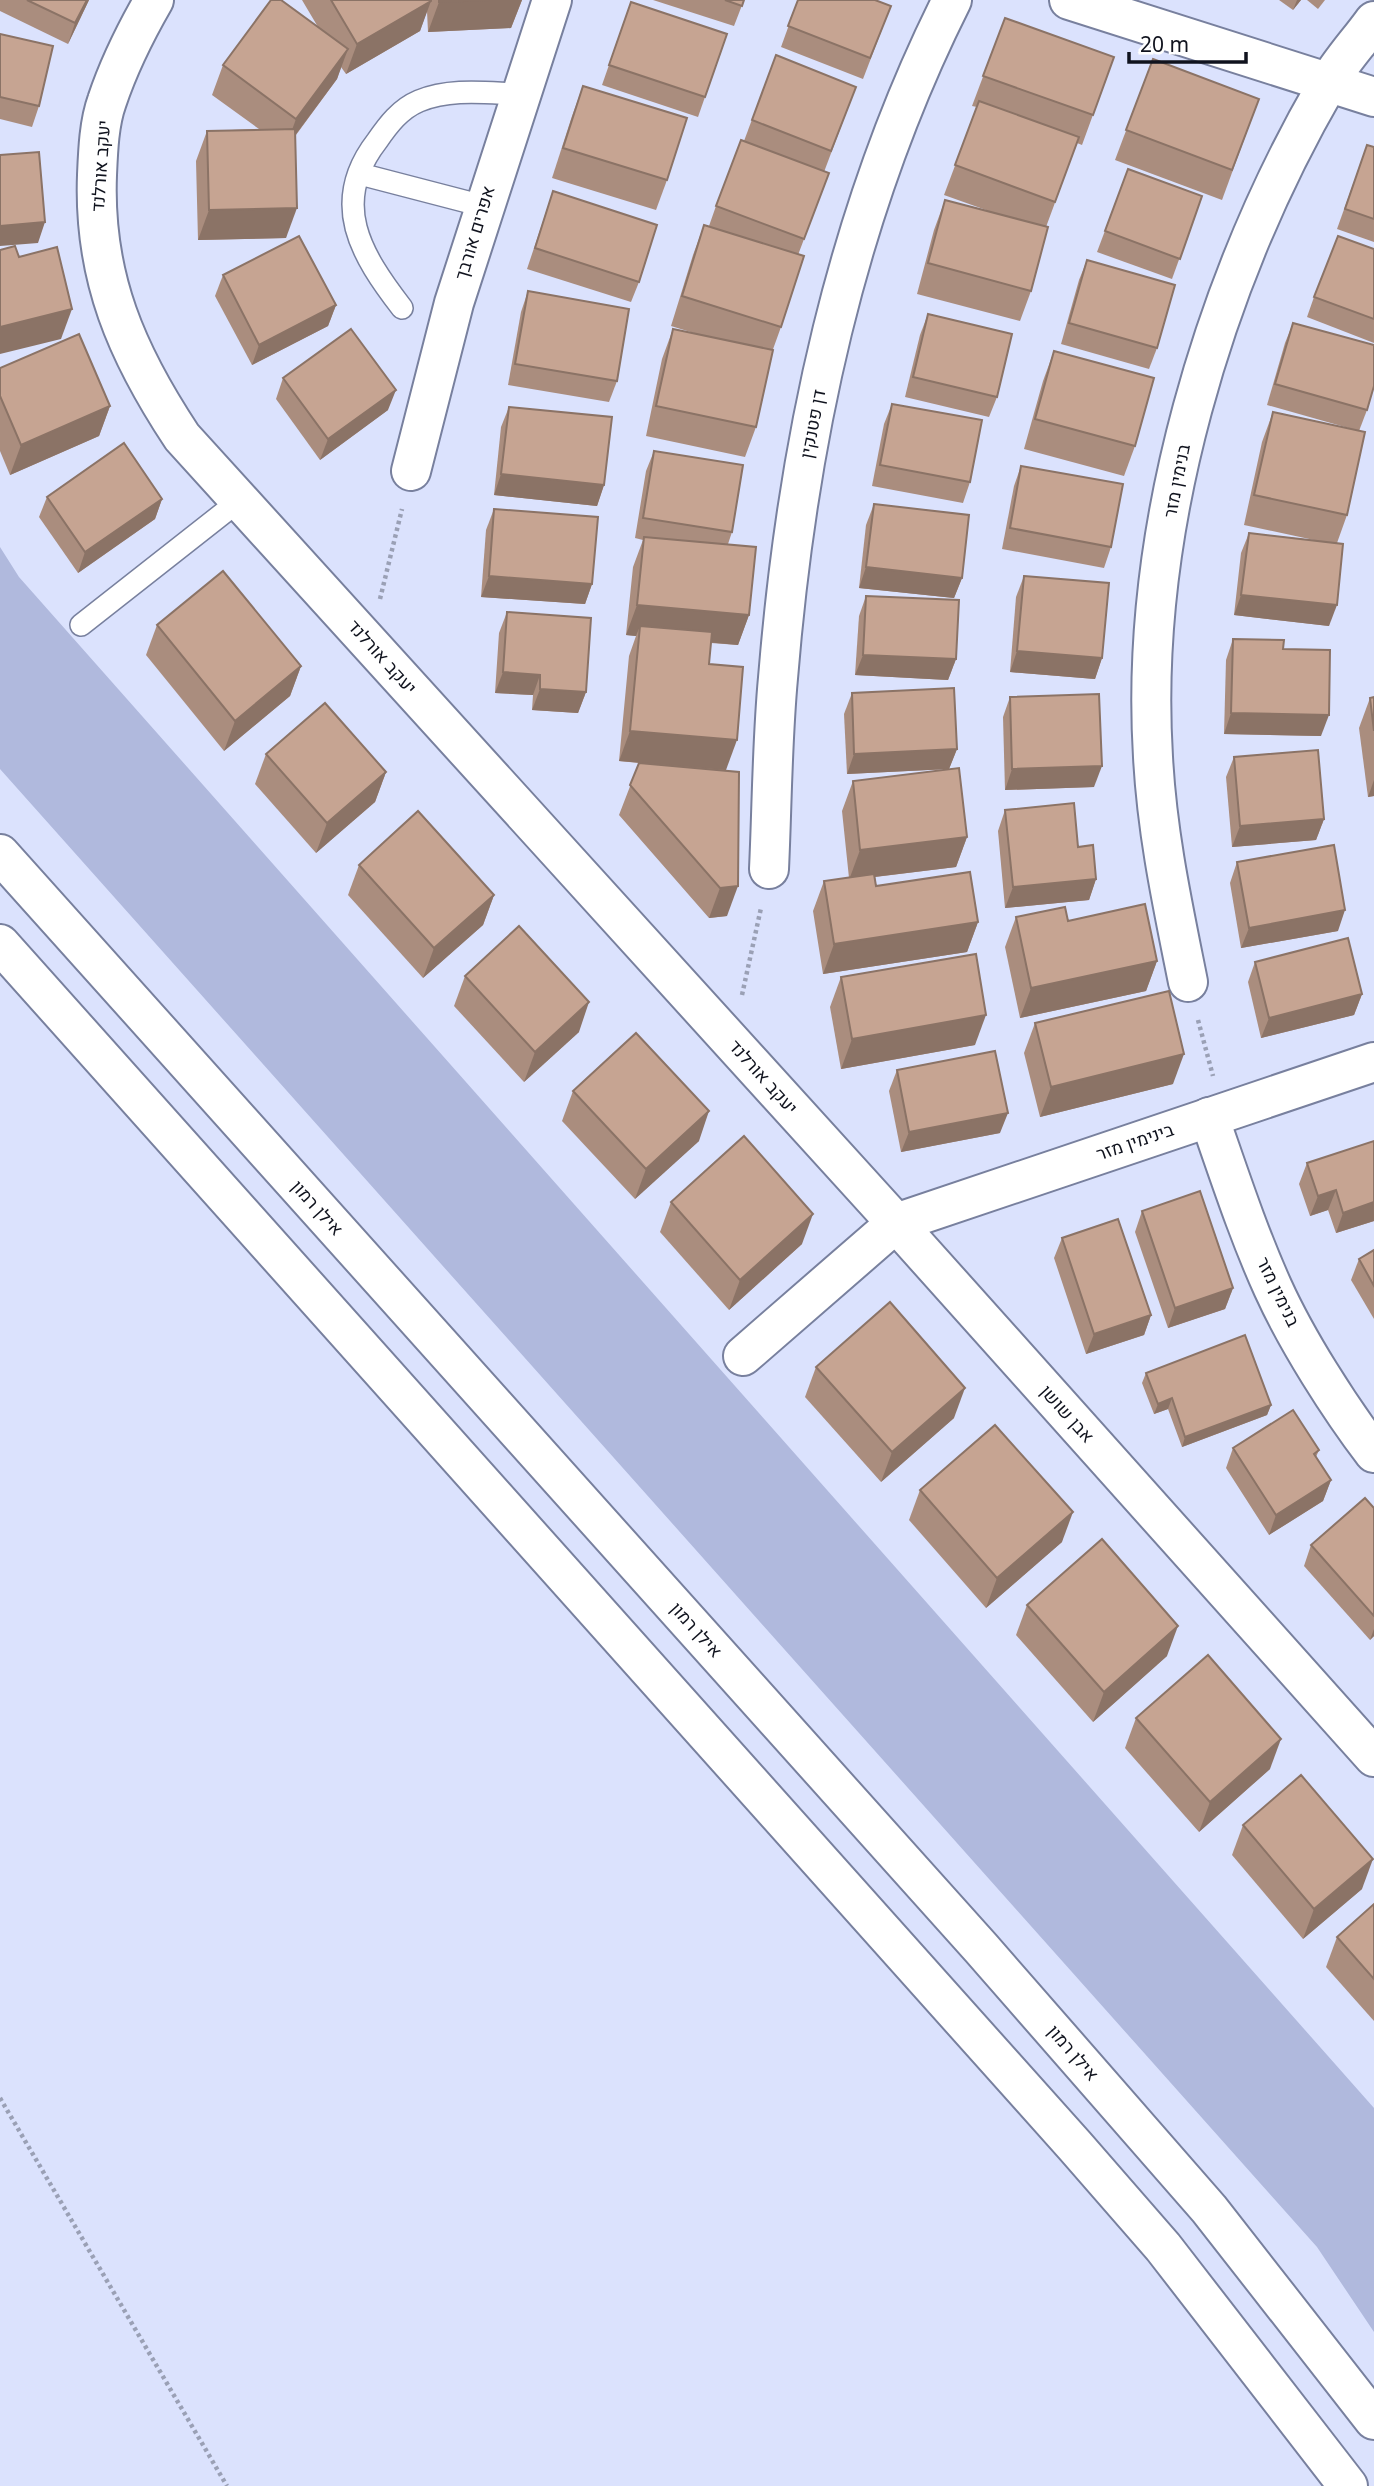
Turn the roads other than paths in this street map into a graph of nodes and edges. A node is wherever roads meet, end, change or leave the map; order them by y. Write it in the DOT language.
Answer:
graph roads {
  1 [pos="153,0"];
  2 [pos="552,0"];
  3 [pos="952,0"];
  4 [pos="1069,0"];
  5 [pos="1374,21"];
  6 [pos="1328,82"];
  7 [pos="520,94"];
  8 [pos="1374,97"];
  9 [pos="360,174"];
  10 [pos="484,206"];
  11 [pos="402,308"];
  12 [pos="411,471"];
  13 [pos="240,500"];
  14 [pos="81,625"];
  15 [pos="0,854"];
  16 [pos="769,869"];
  17 [pos="0,944"];
  18 [pos="1188,982"];
  19 [pos="1374,1062"];
  20 [pos="1216,1114"];
  21 [pos="896,1223"];
  22 [pos="743,1356"];
  23 [pos="1374,1453"];
  24 [pos="1374,1757"];
  25 [pos="1374,2420"];
  26 [pos="1348,2486"];
  1 -- 13 [label="street, יעקב אורלנד"];
  2 -- 7 [label="street, אפרים אורבך"];
  3 -- 16 [label="street, דן פטנקין"];
  4 -- 6 [label="street"];
  5 -- 6 [label="street, בנימין מזר"];
  6 -- 8 [label="street"];
  6 -- 18 [label="street, בנימין מזר"];
  7 -- 9 [label="lane"];
  7 -- 10 [label="street, אפרים אורבך"];
  9 -- 10 [label="lane"];
  9 -- 11 [label="lane"];
  10 -- 12 [label="street, אפרים אורבך"];
  13 -- 14 [label="lane"];
  13 -- 21 [label="street, יעקב אורלנד"];
  15 -- 25 [label="street, אילן רמון"];
  17 -- 26 [label="street"];
  19 -- 20 [label="street, בינימין מזר"];
  20 -- 21 [label="street, בינימין מזר"];
  20 -- 23 [label="street, בנימין מזר"];
  21 -- 22 [label="street"];
  21 -- 24 [label="street, אבן שושן"];
}
